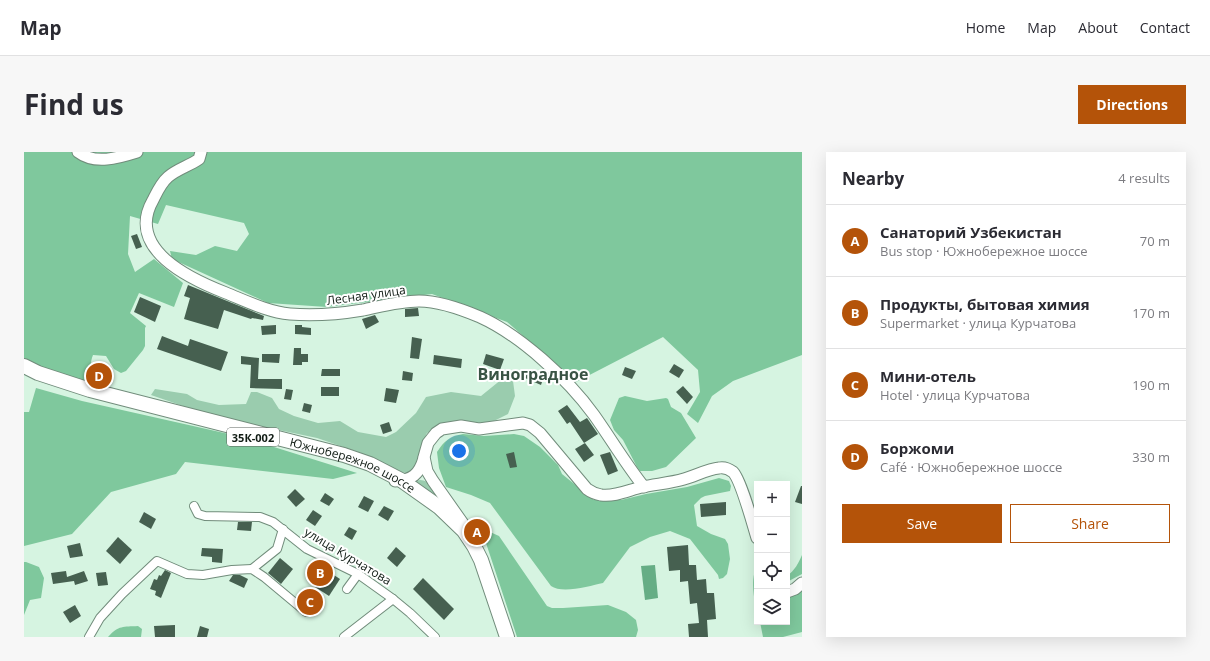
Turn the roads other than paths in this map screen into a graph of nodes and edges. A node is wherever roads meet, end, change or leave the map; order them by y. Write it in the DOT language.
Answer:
graph roads {
  1 [pos="78,152"];
  2 [pos="137,152"];
  3 [pos="201,152"];
  4 [pos="24,366"];
  5 [pos="24,373"];
  6 [pos="89,394"];
  7 [pos="424,458"];
  8 [pos="395,481"];
  9 [pos="644,487"];
  10 [pos="442,494"];
  11 [pos="194,506"];
  12 [pos="448,521"];
  13 [pos="283,529"];
  14 [pos="754,529"];
  15 [pos="481,560"];
  16 [pos="252,569"];
  17 [pos="358,574"];
  18 [pos="802,583"];
  19 [pos="348,589"];
  20 [pos="790,591"];
  21 [pos="393,599"];
  22 [pos="306,612"];
  23 [pos="89,637"];
  24 [pos="344,637"];
  25 [pos="435,637"];
  26 [pos="499,637"];
  27 [pos="507,637"];
  1 -- 2 [label="street"];
  3 -- 9 [label="street, Лесная улица"];
  4 -- 6 [label="highway, Южнобережное шоссе / 35К-002"];
  5 -- 6 [label="highway, Южнобережное шоссе / 35К-002"];
  6 -- 8 [label="highway, Южнобережное шоссе / 35К-002"];
  7 -- 8 [label="street"];
  7 -- 9 [label="street"];
  7 -- 10 [label="street"];
  8 -- 12 [label="highway, Южнобережное шоссе / 35К-002"];
  9 -- 14 [label="street"];
  10 -- 12 [label="street"];
  10 -- 15 [label="street"];
  11 -- 13 [label="street, улица Курчатова"];
  12 -- 15 [label="highway, Южнобережное шоссе"];
  12 -- 26 [label="highway, Южнобережное шоссе / 35К-002"];
  13 -- 16 [label="street"];
  13 -- 17 [label="street, улица Курчатова"];
  15 -- 27 [label="highway, Южнобережное шоссе"];
  16 -- 22 [label="street"];
  16 -- 23 [label="street"];
  17 -- 19 [label="street"];
  17 -- 21 [label="street, улица Курчатова"];
  18 -- 20 [label="street"];
  21 -- 24 [label="street"];
  21 -- 25 [label="street, улица Курчатова"];
}
